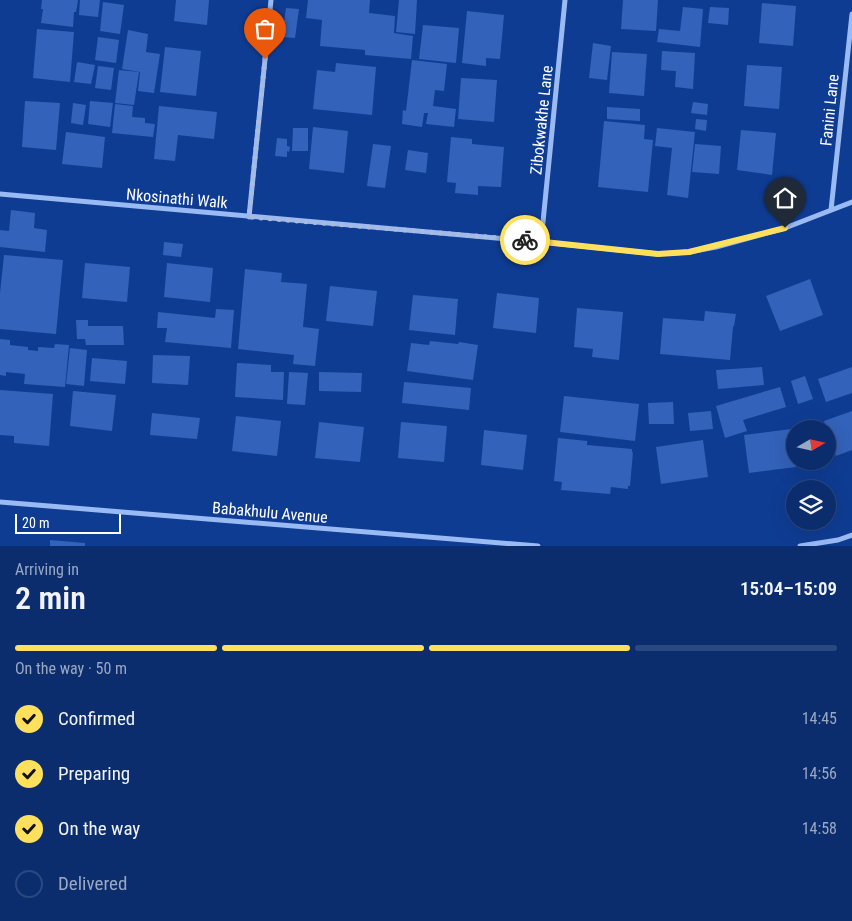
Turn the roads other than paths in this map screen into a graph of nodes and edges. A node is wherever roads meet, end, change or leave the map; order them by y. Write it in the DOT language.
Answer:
graph roads {
  1 [pos="271,0"];
  2 [pos="565,0"];
  3 [pos="852,14"];
  4 [pos="0,194"];
  5 [pos="852,202"];
  6 [pos="831,210"];
  7 [pos="249,217"];
  8 [pos="541,242"];
  9 [pos="0,502"];
  10 [pos="852,535"];
  11 [pos="538,546"];
  12 [pos="800,546"];
  1 -- 7 [label="street"];
  2 -- 8 [label="street, Zibokwakhe Lane"];
  3 -- 6 [label="street, Fanini Lane"];
  4 -- 7 [label="street, Nkosinathi Walk"];
  5 -- 6 [label="street, Nkosinathi Walk"];
  6 -- 8 [label="street, Nkosinathi Walk"];
  7 -- 8 [label="street, Nkosinathi Walk"];
  9 -- 11 [label="street, Babakhulu Avenue"];
  10 -- 12 [label="street"];
}
